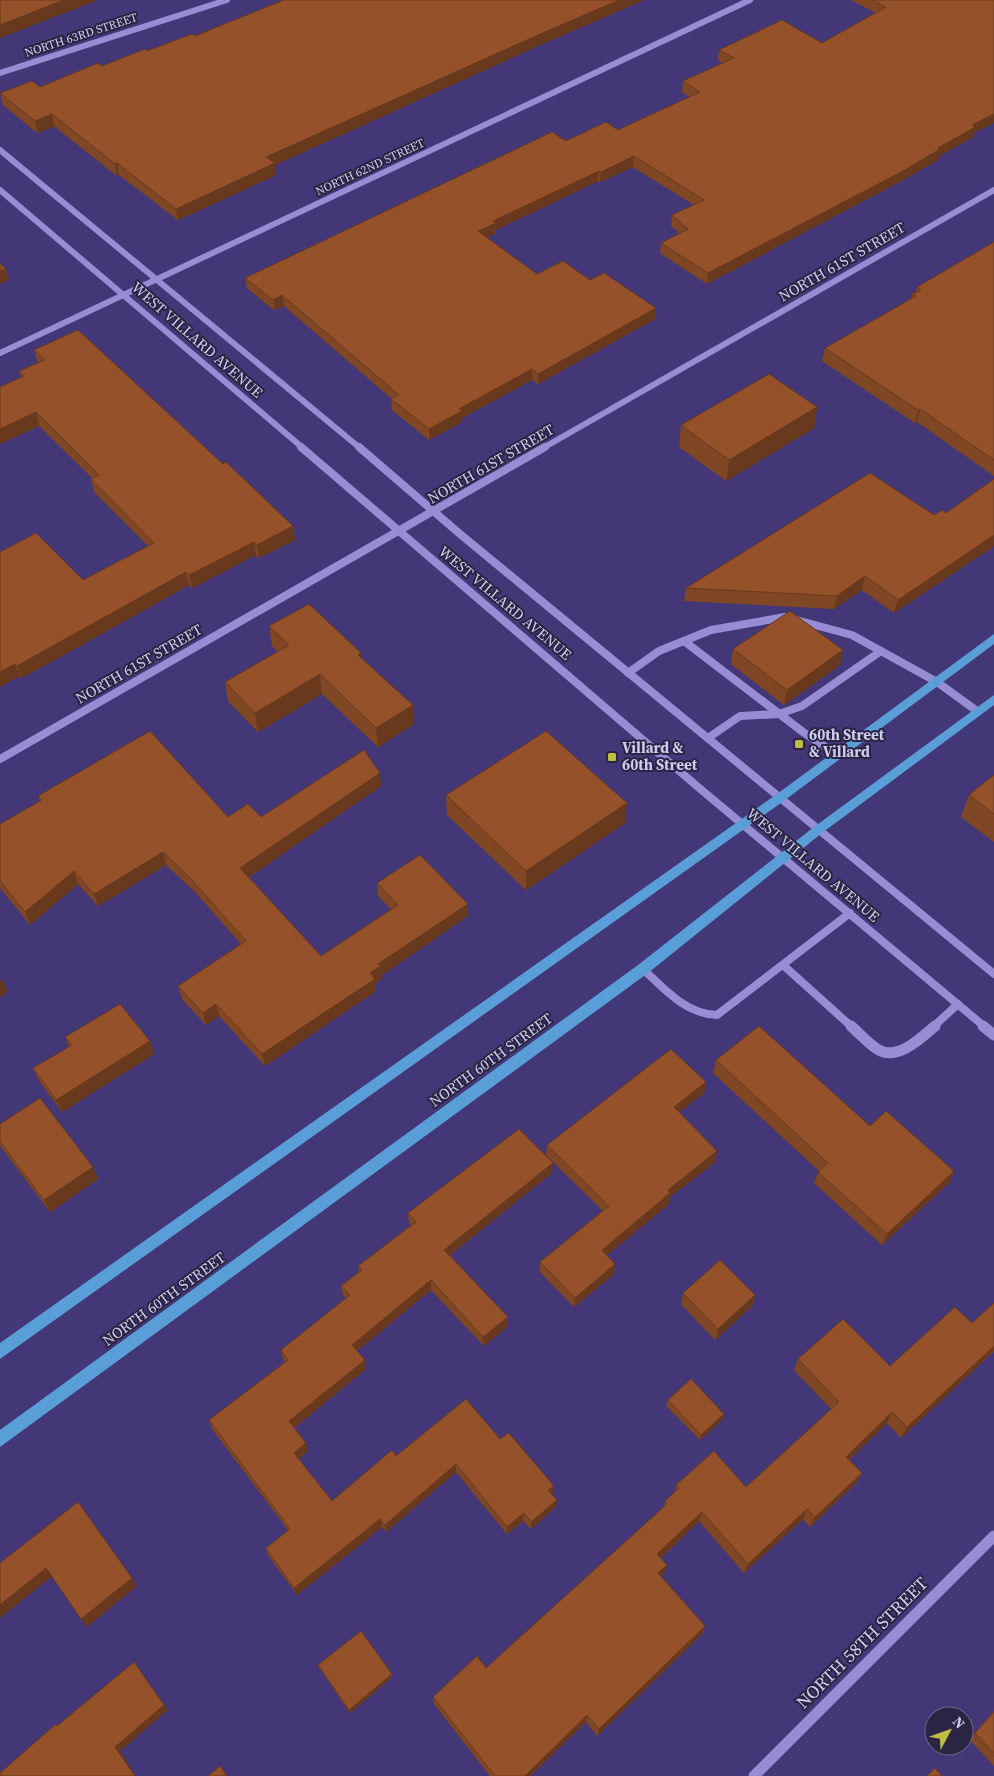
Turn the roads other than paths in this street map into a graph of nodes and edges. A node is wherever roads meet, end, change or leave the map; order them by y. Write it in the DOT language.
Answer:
graph roads {
  1 [pos="227,0"];
  2 [pos="750,0"];
  3 [pos="0,73"];
  4 [pos="0,150"];
  5 [pos="0,190"];
  6 [pos="994,190"];
  7 [pos="157,280"];
  8 [pos="123,296"];
  9 [pos="0,353"];
  10 [pos="435,512"];
  11 [pos="400,531"];
  12 [pos="994,638"];
  13 [pos="684,640"];
  14 [pos="881,651"];
  15 [pos="628,673"];
  16 [pos="937,682"];
  17 [pos="994,699"];
  18 [pos="977,711"];
  19 [pos="779,714"];
  20 [pos="708,738"];
  21 [pos="836,755"];
  22 [pos="0,760"];
  23 [pos="781,797"];
  24 [pos="742,824"];
  25 [pos="818,830"];
  26 [pos="783,858"];
  27 [pos="850,913"];
  28 [pos="783,965"];
  29 [pos="643,969"];
  30 [pos="994,974"];
  31 [pos="958,1004"];
  32 [pos="994,1035"];
  33 [pos="0,1352"];
  34 [pos="0,1439"];
  35 [pos="994,1536"];
  36 [pos="754,1776"];
  1 -- 3 [label="street, NORTH 63RD STREET"];
  2 -- 7 [label="street, NORTH 62ND STREET"];
  4 -- 7 [label="street, WEST VILLARD AVENUE"];
  5 -- 8 [label="street, WEST VILLARD AVENUE"];
  6 -- 10 [label="street, NORTH 61ST STREET"];
  7 -- 8 [label="street, NORTH 62ND STREET"];
  7 -- 10 [label="street, WEST VILLARD AVENUE"];
  8 -- 9 [label="street, NORTH 62ND STREET"];
  8 -- 11 [label="street, WEST VILLARD AVENUE"];
  10 -- 11 [label="street, NORTH 61ST STREET"];
  10 -- 15 [label="street, WEST VILLARD AVENUE"];
  11 -- 22 [label="street, NORTH 61ST STREET"];
  11 -- 24 [label="street, WEST VILLARD AVENUE"];
  12 -- 16 [label="main road"];
  13 -- 14 [label="street"];
  13 -- 15 [label="street"];
  13 -- 19 [label="street"];
  14 -- 16 [label="street"];
  14 -- 19 [label="street"];
  15 -- 20 [label="street, WEST VILLARD AVENUE"];
  16 -- 18 [label="street"];
  16 -- 21 [label="main road"];
  17 -- 18 [label="main road, NORTH 60TH STREET"];
  18 -- 25 [label="main road, NORTH 60TH STREET"];
  19 -- 20 [label="street"];
  19 -- 21 [label="street"];
  20 -- 23 [label="street, WEST VILLARD AVENUE"];
  21 -- 23 [label="main road"];
  23 -- 24 [label="main road"];
  23 -- 25 [label="street, WEST VILLARD AVENUE"];
  24 -- 26 [label="street, WEST VILLARD AVENUE"];
  24 -- 33 [label="main road"];
  25 -- 26 [label="main road, NORTH 60TH STREET"];
  25 -- 30 [label="street, WEST VILLARD AVENUE"];
  26 -- 27 [label="street, WEST VILLARD AVENUE"];
  26 -- 29 [label="main road, NORTH 60TH STREET"];
  27 -- 28 [label="street"];
  27 -- 31 [label="street, WEST VILLARD AVENUE"];
  28 -- 29 [label="street"];
  28 -- 31 [label="street"];
  29 -- 34 [label="main road, NORTH 60TH STREET"];
  31 -- 32 [label="street, WEST VILLARD AVENUE"];
  35 -- 36 [label="street, NORTH 58TH STREET"];
}
